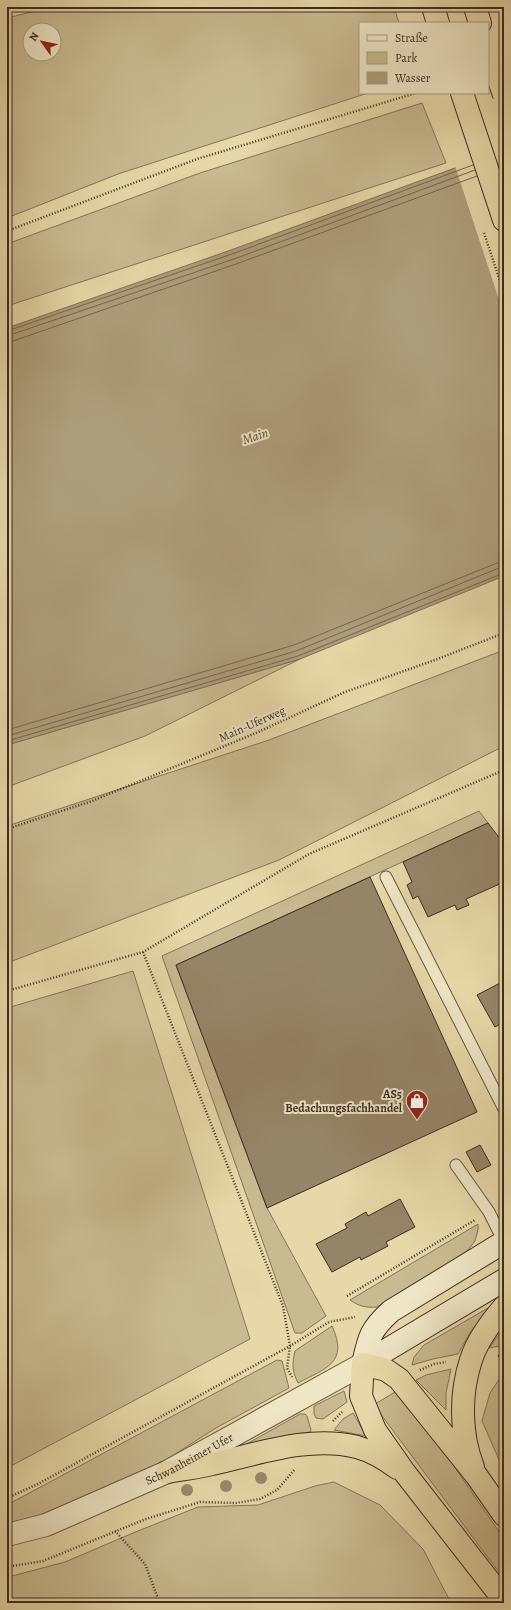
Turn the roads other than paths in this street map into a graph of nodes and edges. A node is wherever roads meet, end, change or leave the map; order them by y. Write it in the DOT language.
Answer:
graph roads {
  1 [pos="433,7"];
  2 [pos="475,7"];
  3 [pos="438,22"];
  4 [pos="480,22"];
  5 [pos="489,49"];
  6 [pos="504,75"];
  7 [pos="489,78"];
  8 [pos="462,94"];
  9 [pos="504,94"];
  10 [pos="504,220"];
  11 [pos="386,877"];
  12 [pos="504,1110"];
  13 [pos="456,1165"];
  14 [pos="504,1242"];
  15 [pos="504,1280"];
  16 [pos="504,1307"];
  17 [pos="363,1364"];
  18 [pos="167,1472"];
  19 [pos="404,1473"];
  20 [pos="476,1475"];
  21 [pos="504,1516"];
  22 [pos="7,1535"];
  23 [pos="504,1600"];
  1 -- 3 [label="highway"];
  2 -- 4 [label="highway"];
  5 -- 9 [label="highway, bridge"];
  6 -- 7 [label="lane"];
  8 -- 10 [label="highway"];
  11 -- 12 [label="lane"];
  13 -- 14 [label="lane"];
  14 -- 17 [label="street"];
  15 -- 17 [label="street, Schwanheimer Ufer"];
  16 -- 20 [label="highway"];
  17 -- 18 [label="street, Schwanheimer Ufer"];
  17 -- 19 [label="highway"];
  17 -- 20 [label="highway"];
  18 -- 19 [label="highway"];
  18 -- 22 [label="street, Schwanheimer Ufer"];
  19 -- 23 [label="highway"];
  20 -- 21 [label="highway"];
}
